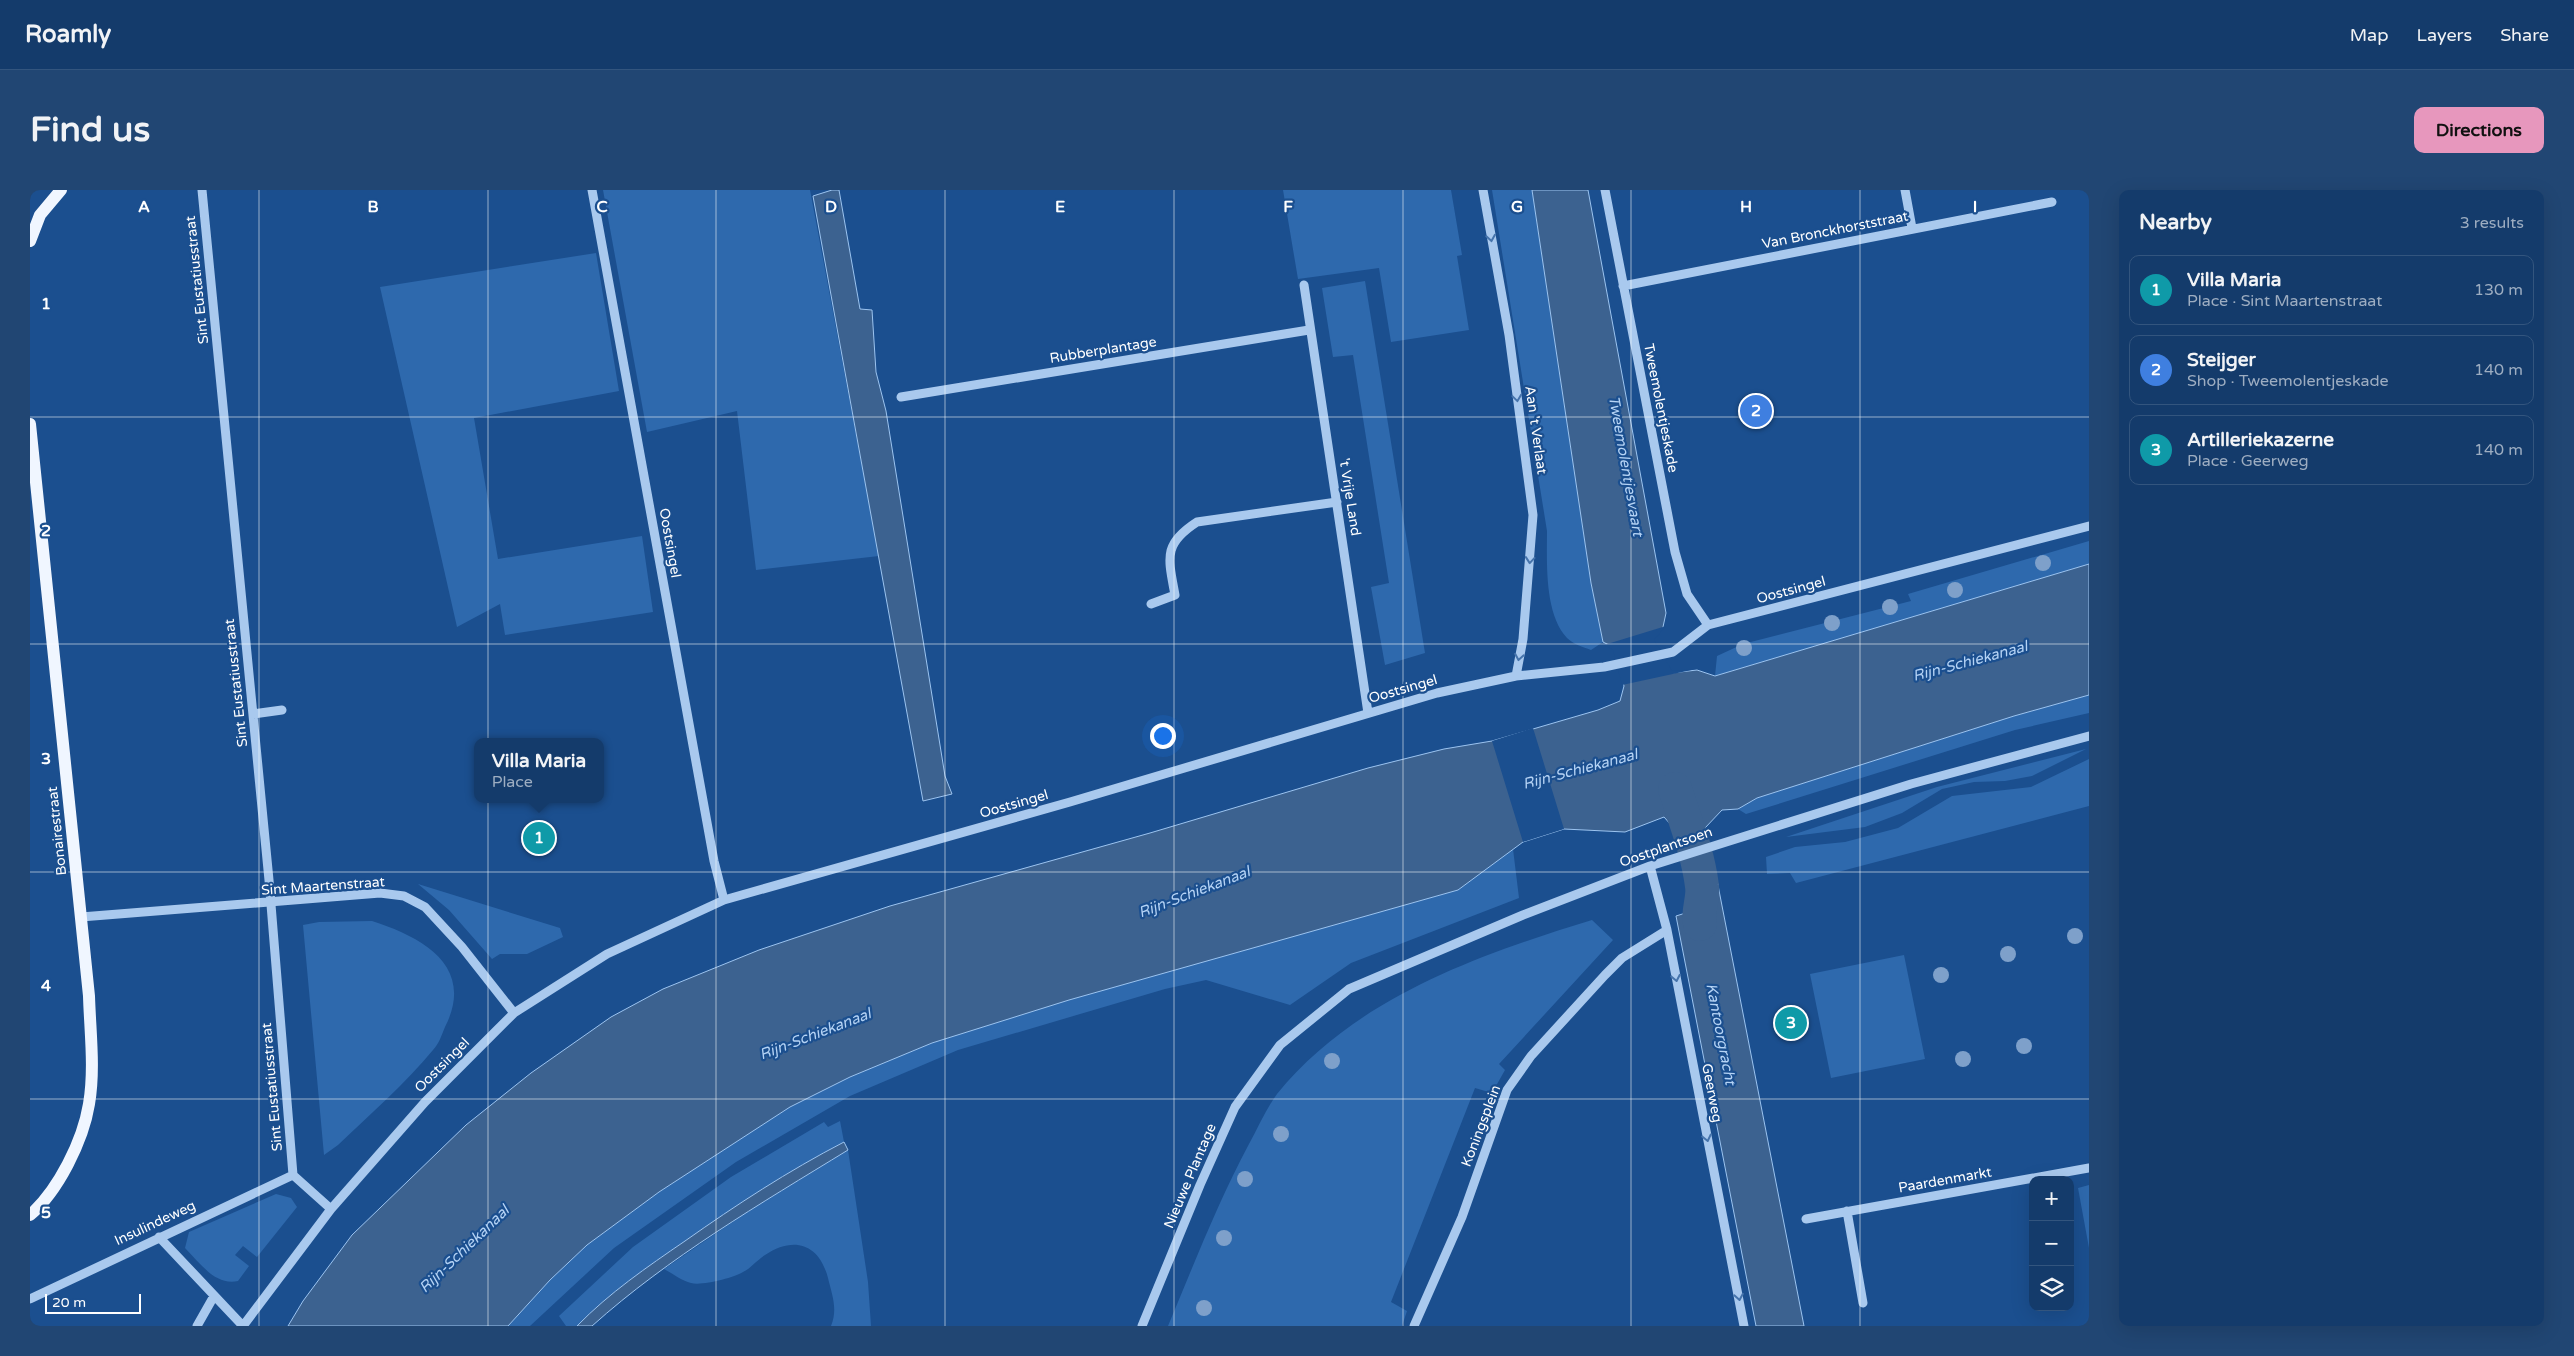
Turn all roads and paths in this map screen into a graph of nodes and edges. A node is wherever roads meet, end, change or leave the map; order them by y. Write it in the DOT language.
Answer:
graph roads {
  1 [pos="61,190"];
  2 [pos="202,190"];
  3 [pos="592,190"];
  4 [pos="1483,190"];
  5 [pos="1605,190"];
  6 [pos="1905,190"];
  7 [pos="2052,202"];
  8 [pos="1912,228"];
  9 [pos="30,240"];
  10 [pos="1304,285"];
  11 [pos="1623,286"];
  12 [pos="1309,330"];
  13 [pos="900,397"];
  14 [pos="30,424"];
  15 [pos="1337,502"];
  16 [pos="2089,526"];
  17 [pos="1151,604"];
  18 [pos="1708,625"];
  19 [pos="1516,676"];
  20 [pos="282,710"];
  21 [pos="1368,713"];
  22 [pos="253,714"];
  23 [pos="2089,736"];
  24 [pos="1650,866"];
  25 [pos="724,900"];
  26 [pos="271,903"];
  27 [pos="81,917"];
  28 [pos="1667,930"];
  29 [pos="514,1013"];
  30 [pos="1280,1045"];
  31 [pos="2089,1168"];
  32 [pos="293,1175"];
  33 [pos="331,1210"];
  34 [pos="1847,1211"];
  35 [pos="30,1215"];
  36 [pos="1806,1219"];
  37 [pos="158,1237"];
  38 [pos="214,1296"];
  39 [pos="30,1300"];
  40 [pos="1863,1303"];
  41 [pos="197,1326"];
  42 [pos="243,1326"];
  43 [pos="1142,1326"];
  44 [pos="1414,1326"];
  45 [pos="1744,1326"];
  1 -- 9 [label="main road"];
  2 -- 22 [label="street, Sint Eustatiusstraat"];
  3 -- 25 [label="street, Oostsingel"];
  4 -- 19 [label="street, Aan 't Verlaat, one-way"];
  5 -- 11 [label="street, Tweemolentjeskade"];
  6 -- 8 [label="street"];
  7 -- 8 [label="street, Van Bronckhorststraat"];
  8 -- 11 [label="street, Van Bronckhorststraat"];
  10 -- 12 [label="street, 't Vrije Land"];
  11 -- 18 [label="street, Tweemolentjeskade"];
  12 -- 13 [label="street, Rubberplantage"];
  12 -- 15 [label="street, 't Vrije Land"];
  14 -- 27 [label="main road, Bonairestraat"];
  15 -- 17 [label="street"];
  15 -- 21 [label="street, 't Vrije Land"];
  16 -- 18 [label="street, Oostsingel"];
  18 -- 19 [label="street, Oostsingel"];
  19 -- 21 [label="street, Oostsingel"];
  20 -- 22 [label="street"];
  21 -- 25 [label="street, Oostsingel"];
  22 -- 26 [label="street, Sint Eustatiusstraat"];
  23 -- 24 [label="street, Oostplantsoen"];
  24 -- 28 [label="street, Geerweg"];
  24 -- 30 [label="street, Oostplantsoen"];
  25 -- 29 [label="street, Oostsingel"];
  26 -- 27 [label="street, Sint Maartenstraat"];
  26 -- 29 [label="street, Sint Maartenstraat"];
  26 -- 32 [label="street, Sint Eustatiusstraat"];
  27 -- 35 [label="main road, Bonairestraat"];
  28 -- 44 [label="street, Koningsplein"];
  28 -- 45 [label="street, Geerweg, one-way"];
  29 -- 33 [label="street, Oostsingel"];
  30 -- 43 [label="street, Nieuwe Plantage"];
  31 -- 34 [label="street, Paardenmarkt"];
  32 -- 33 [label="street"];
  32 -- 37 [label="street, Insulindeweg"];
  33 -- 42 [label="street, Oostsingel"];
  34 -- 36 [label="street, Paardenmarkt"];
  34 -- 40 [label="street"];
  37 -- 38 [label="street"];
  37 -- 39 [label="street, Insulindeweg"];
  38 -- 41 [label="street"];
  38 -- 42 [label="street"];
}
